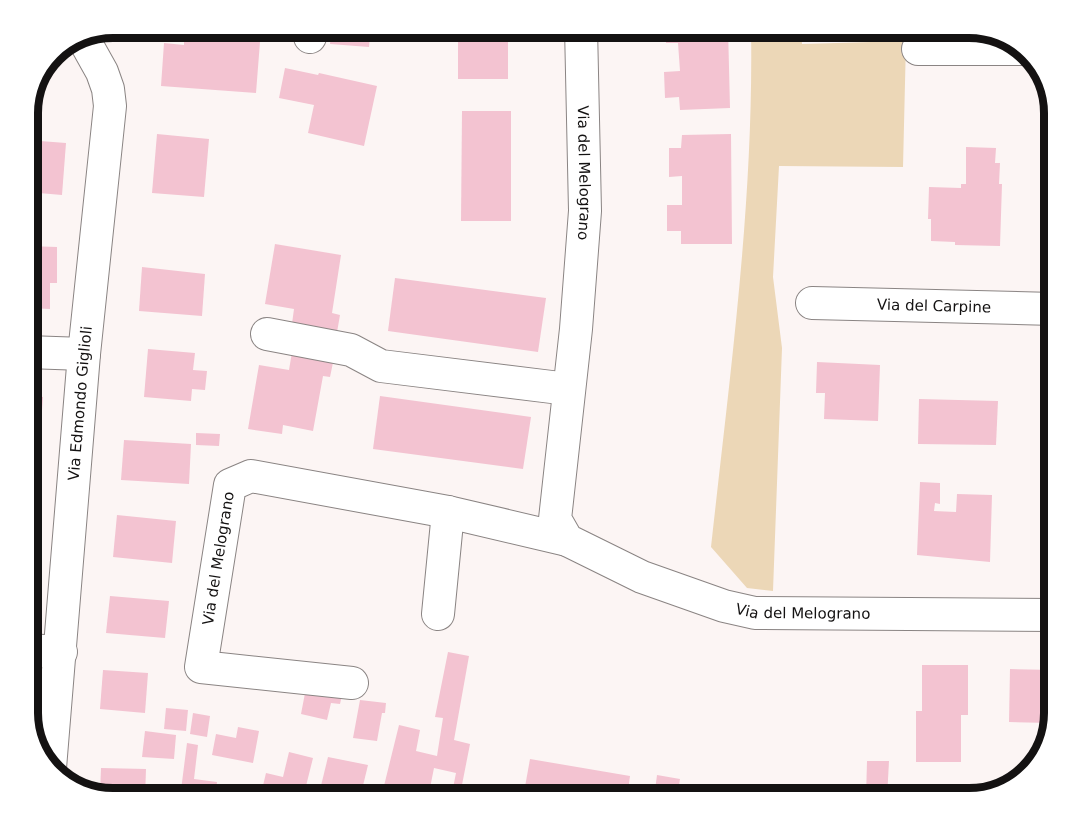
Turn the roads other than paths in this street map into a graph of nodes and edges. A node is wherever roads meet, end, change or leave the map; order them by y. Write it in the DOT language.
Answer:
graph roads {
  1 [pos="581,38"];
  2 [pos="82,44"];
  3 [pos="918,49"];
  4 [pos="1008,49"];
  5 [pos="812,303"];
  6 [pos="1044,309"];
  7 [pos="267,336"];
  8 [pos="38,352"];
  9 [pos="84,354"];
  10 [pos="568,388"];
  11 [pos="448,512"];
  12 [pos="567,540"];
  13 [pos="438,614"];
  14 [pos="1044,615"];
  15 [pos="38,651"];
  16 [pos="61,652"];
  17 [pos="352,683"];
  18 [pos="51,755"];
  1 -- 10 [label="street, Via del Melograno"];
  2 -- 9 [label="street, Via Edmondo Giglioli"];
  3 -- 4 [label="street"];
  5 -- 6 [label="street, Via del Carpine"];
  7 -- 10 [label="street"];
  8 -- 9 [label="street"];
  9 -- 16 [label="street, Via Edmondo Giglioli"];
  10 -- 12 [label="street, Via del Melograno"];
  11 -- 12 [label="street, Via del Melograno"];
  11 -- 13 [label="street"];
  11 -- 17 [label="street, Via del Melograno"];
  12 -- 14 [label="street, Via del Melograno"];
  15 -- 16 [label="street"];
  16 -- 18 [label="street, Via Edmondo Giglioli"];
}
